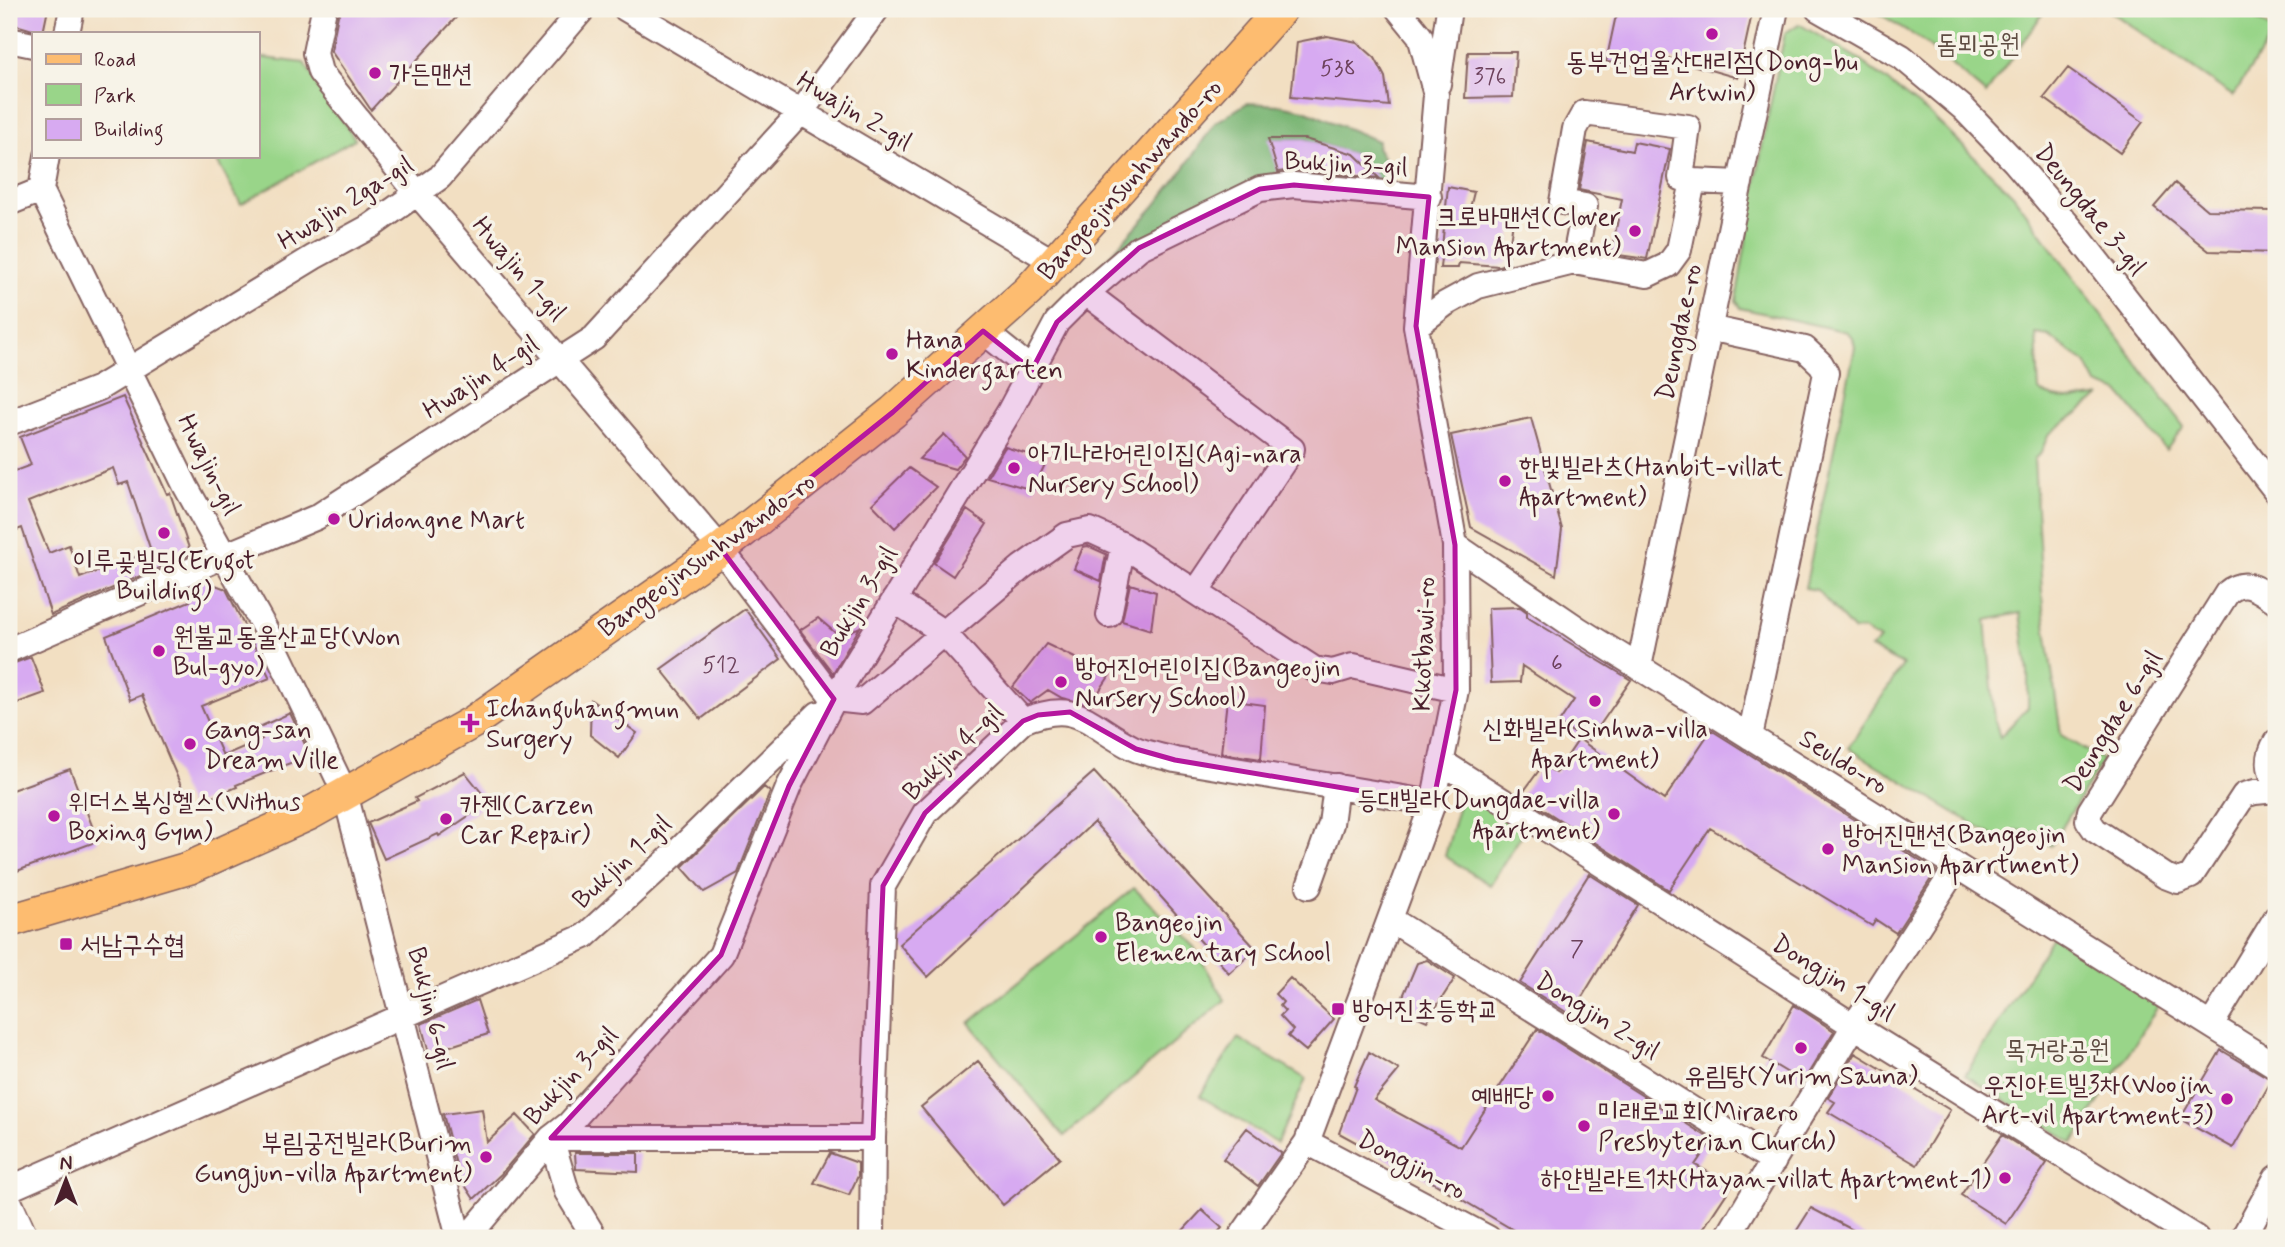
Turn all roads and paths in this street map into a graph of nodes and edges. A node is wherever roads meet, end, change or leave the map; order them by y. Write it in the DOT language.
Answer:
graph roads {
  1 [pos="72,9"];
  2 [pos="324,9"];
  3 [pos="583,9"];
  4 [pos="626,9"];
  5 [pos="877,9"];
  6 [pos="1281,9"];
  7 [pos="1398,9"];
  8 [pos="1449,9"];
  9 [pos="1776,9"];
  10 [pos="1818,9"];
  11 [pos="67,32"];
  12 [pos="9,40"];
  13 [pos="32,45"];
  14 [pos="1436,95"];
  15 [pos="801,112"];
  16 [pos="47,158"];
  17 [pos="1693,181"];
  18 [pos="1740,183"];
  19 [pos="41,191"];
  20 [pos="417,193"];
  21 [pos="1429,197"];
  22 [pos="9,203"];
  23 [pos="1054,262"];
  24 [pos="1574,262"];
  25 [pos="1086,293"];
  26 [pos="1416,326"];
  27 [pos="1709,328"];
  28 [pos="983,331"];
  29 [pos="560,359"];
  30 [pos="128,369"];
  31 [pos="1032,370"];
  32 [pos="9,423"];
  33 [pos="2276,491"];
  34 [pos="1123,545"];
  35 [pos="1455,545"];
  36 [pos="722,549"];
  37 [pos="224,555"];
  38 [pos="1196,592"];
  39 [pos="894,600"];
  40 [pos="2276,601"];
  41 [pos="1109,615"];
  42 [pos="944,632"];
  43 [pos="9,650"];
  44 [pos="1639,667"];
  45 [pos="1456,690"];
  46 [pos="834,699"];
  47 [pos="1023,721"];
  48 [pos="1750,737"];
  49 [pos="2276,742"];
  50 [pos="1442,762"];
  51 [pos="2276,783"];
  52 [pos="1336,786"];
  53 [pos="2276,790"];
  54 [pos="345,793"];
  55 [pos="1433,803"];
  56 [pos="1957,866"];
  57 [pos="1309,886"];
  58 [pos="2276,918"];
  59 [pos="1390,919"];
  60 [pos="9,921"];
  61 [pos="403,1015"];
  62 [pos="2211,1024"];
  63 [pos="1854,1026"];
  64 [pos="2276,1066"];
  65 [pos="551,1138"];
  66 [pos="873,1139"];
  67 [pos="1307,1142"];
  68 [pos="1774,1161"];
  69 [pos="2276,1178"];
  70 [pos="9,1189"];
  71 [pos="9,1201"];
  72 [pos="26,1238"];
  73 [pos="459,1238"];
  74 [pos="467,1238"];
  75 [pos="595,1238"];
  76 [pos="872,1238"];
  77 [pos="1240,1238"];
  78 [pos="1488,1238"];
  79 [pos="1727,1238"];
  80 [pos="2196,1238"];
  81 [pos="2243,1238"];
  1 -- 11 [label="street"];
  2 -- 20 [label="street, Hwajin 1-gil"];
  3 -- 20 [label="street, Hwajin 2ga-gil"];
  4 -- 15 [label="street, Hwajin 2-gil"];
  5 -- 15 [label="street, Hwajin 4-gil"];
  6 -- 23 [label="main road, Bangeojinsunhwando-ro"];
  7 -- 14 [label="street, Kkotbawi-ro"];
  8 -- 14 [label="street, Kkotbawi-ro"];
  9 -- 18 [label="street, Deungdae-ro"];
  10 -- 33 [label="street, Deungdae 3-gil"];
  12 -- 13 [label="street"];
  14 -- 21 [label="street, Kkotbawi-ro"];
  15 -- 23 [label="street, Hwajin 2-gil"];
  15 -- 29 [label="street, Hwajin 4-gil"];
  16 -- 19 [label="street"];
  17 -- 18 [label="street"];
  17 -- 24 [label="street"];
  17 -- 24 [label="street"];
  18 -- 27 [label="street, Deungdae-ro"];
  19 -- 22 [label="street"];
  19 -- 30 [label="street, Hwajin-gil"];
  20 -- 29 [label="street, Hwajin 1-gil"];
  20 -- 30 [label="street, Hwajin 2ga-gil"];
  21 -- 25 [label="street, Bukjin 3-gil"];
  21 -- 26 [label="street, Kkotbawi-ro"];
  23 -- 28 [label="main road, Bangeojinsunhwando-ro"];
  24 -- 26 [label="street"];
  25 -- 31 [label="street, Bukjin 3-gil"];
  25 -- 38 [label="street"];
  26 -- 35 [label="street, Kkotbawi-ro"];
  27 -- 44 [label="street, Deungdae-ro"];
  27 -- 48 [label="street"];
  28 -- 31 [label="street"];
  28 -- 36 [label="main road, Bangeojinsunhwando-ro"];
  29 -- 36 [label="street, Hwajin 1-gil"];
  29 -- 37 [label="street, Hwajin 4-gil"];
  30 -- 32 [label="street, Hwajin 2ga-gil"];
  30 -- 37 [label="street, Hwajin-gil"];
  31 -- 39 [label="street, Bukjin 3-gil"];
  34 -- 38 [label="street"];
  34 -- 41 [label="street"];
  34 -- 42 [label="street"];
  35 -- 44 [label="street, Seuldo-ro"];
  35 -- 45 [label="street, Kkotbawi-ro"];
  36 -- 46 [label="street, Hwajin 1-gil"];
  36 -- 54 [label="main road, Bangeojinsunhwando-ro"];
  37 -- 43 [label="street, Hwajin 4-gil"];
  37 -- 54 [label="street, Hwajin-gil"];
  38 -- 45 [label="street"];
  39 -- 42 [label="street"];
  39 -- 46 [label="street, Bukjin 3-gil"];
  40 -- 53 [label="street, Deungdae 6-gil"];
  42 -- 46 [label="street"];
  42 -- 47 [label="street"];
  44 -- 48 [label="street, Seuldo-ro"];
  45 -- 50 [label="street, Kkotbawi-ro"];
  46 -- 61 [label="street, Bukjin 1-gil"];
  46 -- 65 [label="street, Bukjin 3-gil"];
  47 -- 52 [label="street, Bukjin 4-gil"];
  47 -- 66 [label="street, Bukjin 4-gil"];
  48 -- 56 [label="street, Seuldo-ro"];
  49 -- 51 [label="street"];
  50 -- 55 [label="street, Kkotbawi-ro"];
  50 -- 63 [label="street, Dongjin 1-gil"];
  52 -- 55 [label="street, Bukjin 4-gil"];
  52 -- 57 [label="street"];
  54 -- 60 [label="main road, Bangeojinsunhwando-ro"];
  54 -- 61 [label="street, Bukjin 6-gil"];
  55 -- 59 [label="street, Kkotbawi-ro"];
  56 -- 62 [label="street, Seuldo-ro"];
  56 -- 63 [label="street"];
  58 -- 62 [label="street"];
  59 -- 67 [label="street, Kkotbawi-ro"];
  59 -- 68 [label="street, Dongjin 2-gil"];
  61 -- 70 [label="street, Bukjin 1-gil"];
  61 -- 73 [label="street, Bukjin 6-gil"];
  62 -- 64 [label="street, Seuldo-ro"];
  63 -- 68 [label="street"];
  63 -- 80 [label="street, Dongjin 1-gil"];
  65 -- 66 [label="street"];
  65 -- 74 [label="street, Bukjin 3-gil"];
  65 -- 75 [label="street"];
  66 -- 76 [label="street, Bukjin 4-gil"];
  67 -- 77 [label="street, Kkotbawi-ro"];
  67 -- 78 [label="street, Dongjin-ro"];
  68 -- 79 [label="street"];
  69 -- 81 [label="street"];
  71 -- 72 [label="street"];
}
